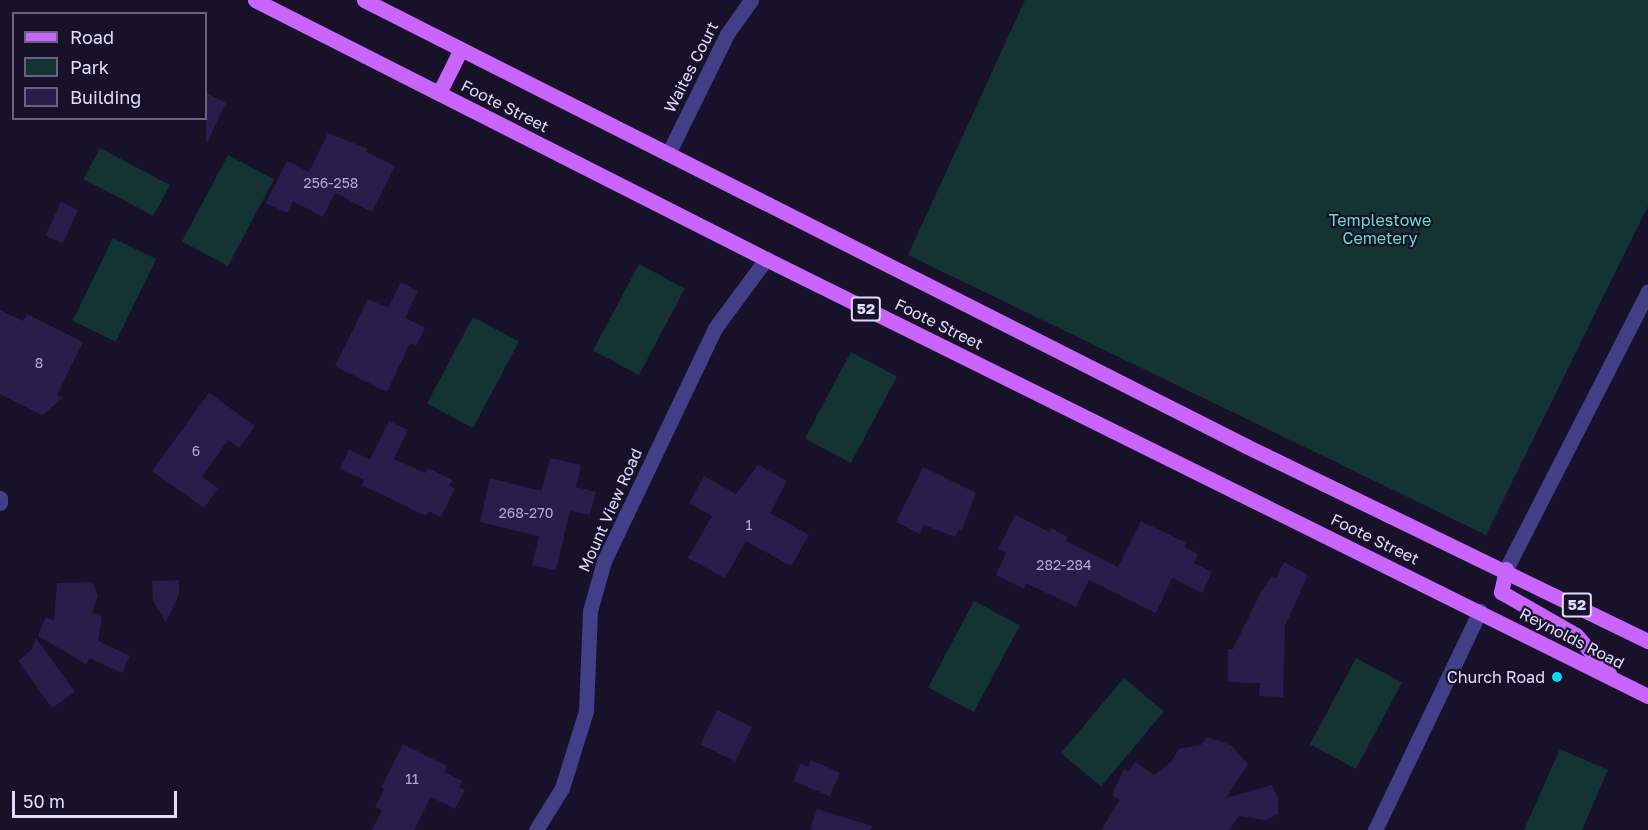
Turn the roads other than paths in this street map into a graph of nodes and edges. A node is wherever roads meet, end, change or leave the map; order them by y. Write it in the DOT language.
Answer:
graph roads {
  1 [pos="255,0"];
  2 [pos="364,0"];
  3 [pos="751,0"];
  4 [pos="461,49"];
  5 [pos="439,93"];
  6 [pos="668,154"];
  7 [pos="766,259"];
  8 [pos="1648,291"];
  9 [pos="0,498"];
  10 [pos="0,503"];
  11 [pos="1506,569"];
  12 [pos="1480,611"];
  13 [pos="1648,641"];
  14 [pos="1615,680"];
  15 [pos="1648,696"];
  16 [pos="536,830"];
  17 [pos="1375,830"];
  1 -- 5 [label="main road, Foote Street / 52"];
  2 -- 4 [label="main road, Foote Street / 52"];
  3 -- 6 [label="street, Waites Court"];
  4 -- 5 [label="main road"];
  4 -- 6 [label="main road, Foote Street / 52"];
  5 -- 7 [label="main road, Foote Street / 52"];
  6 -- 11 [label="main road, Foote Street / 52"];
  7 -- 12 [label="main road, Foote Street / 52"];
  7 -- 16 [label="street, Mount View Road"];
  8 -- 11 [label="street"];
  9 -- 10 [label="street"];
  11 -- 13 [label="main road, Reynolds Road / 52"];
  11 -- 14 [label="main road"];
  12 -- 14 [label="main road, Reynolds Road / 52"];
  12 -- 17 [label="street"];
  14 -- 15 [label="main road, Reynolds Road / 52"];
}
